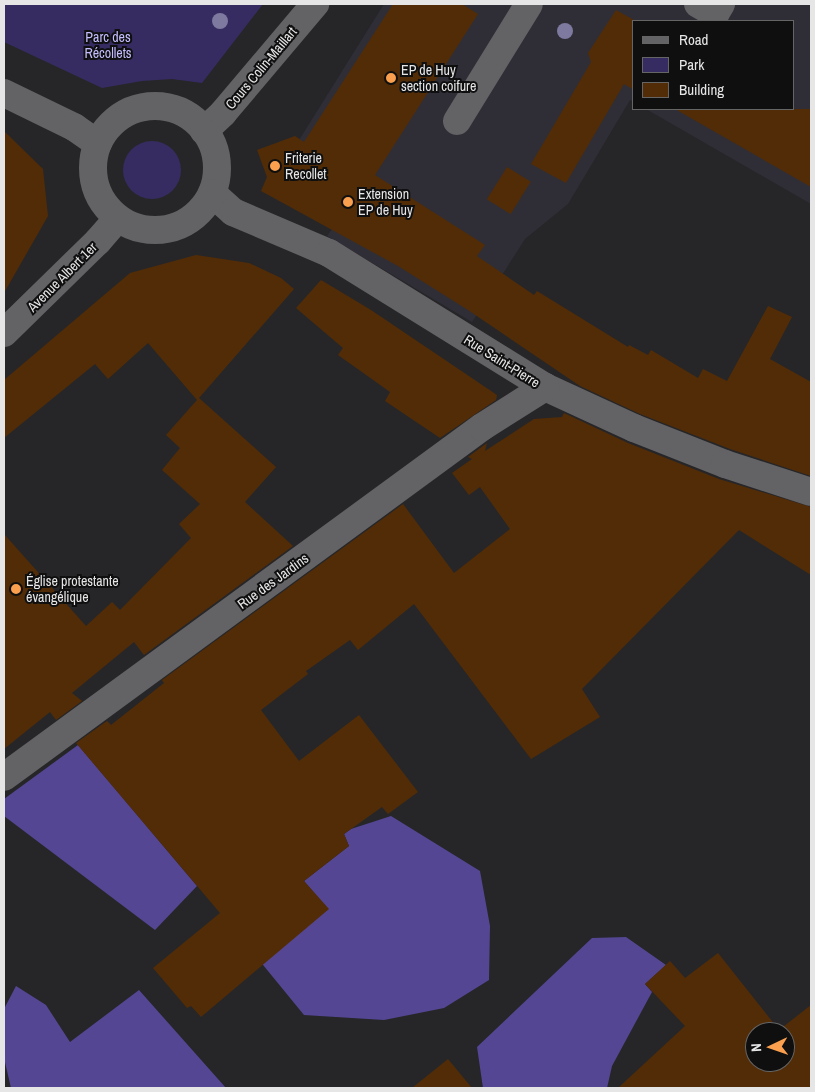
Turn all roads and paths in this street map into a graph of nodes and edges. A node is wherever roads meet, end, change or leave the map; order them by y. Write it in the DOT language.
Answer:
graph roads {
  1 [pos="315,4"];
  2 [pos="529,4"];
  3 [pos="698,4"];
  4 [pos="721,4"];
  5 [pos="4,94"];
  6 [pos="457,121"];
  7 [pos="204,130"];
  8 [pos="98,144"];
  9 [pos="212,193"];
  10 [pos="118,218"];
  11 [pos="4,333"];
  12 [pos="545,387"];
  13 [pos="811,492"];
  14 [pos="4,777"];
  1 -- 7 [label="street, Cours Colin-Maillart"];
  2 -- 6 [label="street"];
  3 -- 4 [label="street"];
  5 -- 8 [label="street"];
  7 -- 8 [label="street"];
  7 -- 9 [label="street"];
  8 -- 10 [label="street"];
  9 -- 10 [label="street"];
  9 -- 12 [label="street, Rue Saint-Pierre"];
  10 -- 11 [label="street, Avenue Albert 1er"];
  12 -- 13 [label="street, Rue Saint-Pierre"];
  12 -- 14 [label="street, Rue des Jardins"];
}
